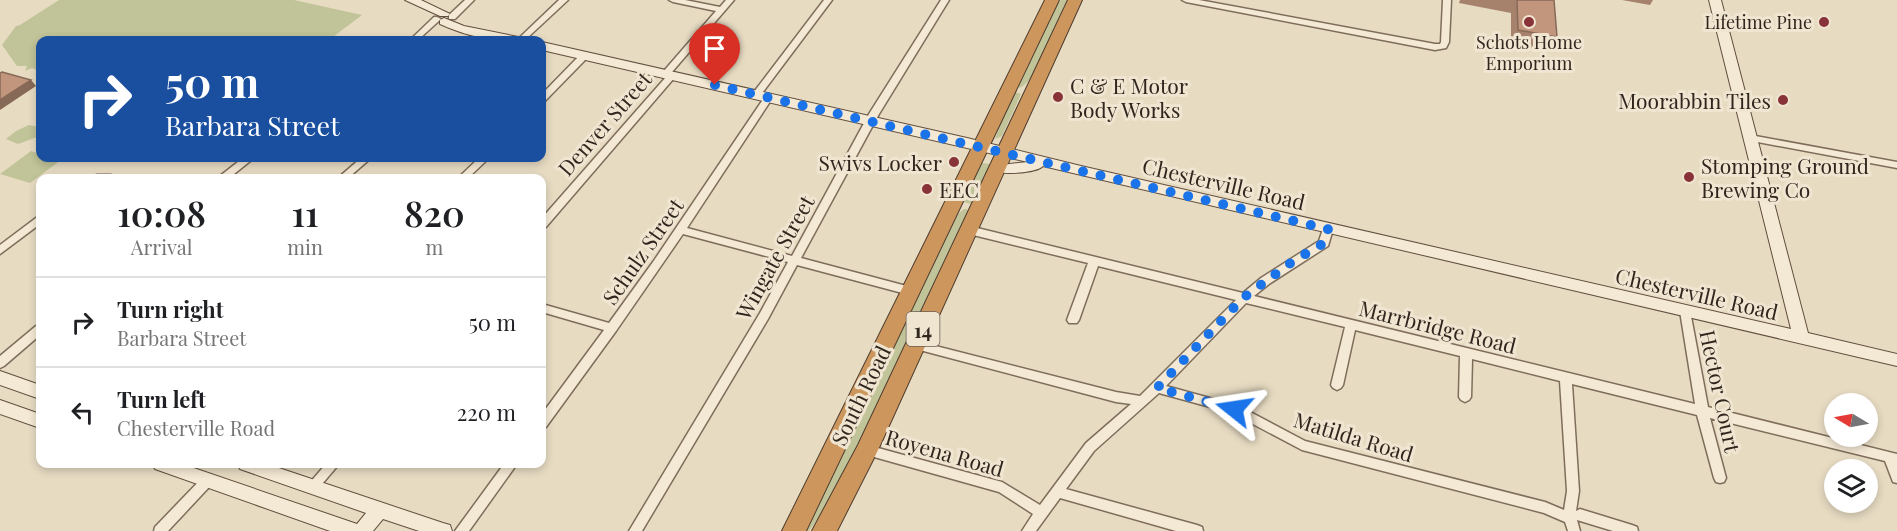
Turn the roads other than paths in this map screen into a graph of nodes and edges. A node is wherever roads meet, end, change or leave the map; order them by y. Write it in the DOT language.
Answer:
graph roads {
  1 [pos="411,0"];
  2 [pos="470,0"];
  3 [pos="564,0"];
  4 [pos="674,0"];
  5 [pos="730,0"];
  6 [pos="828,0"];
  7 [pos="945,0"];
  8 [pos="1052,0"];
  9 [pos="1075,0"];
  10 [pos="1186,0"];
  11 [pos="1447,0"];
  12 [pos="1715,0"];
  13 [pos="722,10"];
  14 [pos="443,17"];
  15 [pos="419,36"];
  16 [pos="494,36"];
  17 [pos="525,36"];
  18 [pos="546,47"];
  19 [pos="584,56"];
  20 [pos="669,74"];
  21 [pos="1008,87"];
  22 [pos="1031,92"];
  23 [pos="546,95"];
  24 [pos="763,96"];
  25 [pos="871,120"];
  26 [pos="1750,138"];
  27 [pos="980,146"];
  28 [pos="1001,161"];
  29 [pos="244,162"];
  30 [pos="361,162"];
  31 [pos="480,162"];
  32 [pos="1897,165"];
  33 [pos="228,174"];
  34 [pos="348,174"];
  35 [pos="467,174"];
  36 [pos="953,202"];
  37 [pos="979,208"];
  38 [pos="546,219"];
  39 [pos="36,222"];
  40 [pos="1328,229"];
  41 [pos="681,230"];
  42 [pos="969,230"];
  43 [pos="0,250"];
  44 [pos="795,260"];
  45 [pos="1094,261"];
  46 [pos="910,291"];
  47 [pos="1243,298"];
  48 [pos="546,309"];
  49 [pos="1684,311"];
  50 [pos="1073,320"];
  51 [pos="1351,325"];
  52 [pos="612,328"];
  53 [pos="36,332"];
  54 [pos="1801,338"];
  55 [pos="916,345"];
  56 [pos="1466,354"];
  57 [pos="1897,360"];
  58 [pos="0,363"];
  59 [pos="0,378"];
  60 [pos="1566,378"];
  61 [pos="1337,384"];
  62 [pos="1157,388"];
  63 [pos="36,391"];
  64 [pos="1116,397"];
  65 [pos="1465,397"];
  66 [pos="1144,401"];
  67 [pos="0,406"];
  68 [pos="1702,411"];
  69 [pos="546,418"];
  70 [pos="36,420"];
  71 [pos="1120,422"];
  72 [pos="867,450"];
  73 [pos="1894,459"];
  74 [pos="173,468"];
  75 [pos="258,468"];
  76 [pos="329,468"];
  77 [pos="508,468"];
  78 [pos="1720,478"];
  79 [pos="1897,478"];
  80 [pos="208,480"];
  81 [pos="313,486"];
  82 [pos="1057,492"];
  83 [pos="380,509"];
  84 [pos="1041,513"];
  85 [pos="1575,519"];
  86 [pos="325,526"];
  87 [pos="794,529"];
  88 [pos="1189,530"];
  89 [pos="160,531"];
  90 [pos="354,531"];
  91 [pos="362,531"];
  92 [pos="443,531"];
  93 [pos="461,531"];
  94 [pos="635,531"];
  95 [pos="824,531"];
  96 [pos="1028,531"];
  97 [pos="1632,531"];
  1 -- 14 [label="main road"];
  2 -- 14 [label="street"];
  3 -- 17 [label="street"];
  4 -- 13 [label="street"];
  5 -- 13 [label="street, Denver Street"];
  6 -- 24 [label="street, Schulz Street"];
  7 -- 25 [label="street, Wingate Street"];
  8 -- 21 [label="highway, South Road / 14"];
  9 -- 22 [label="highway, South Road / 14"];
  10 -- 11 [label="street"];
  12 -- 26 [label="main road"];
  13 -- 20 [label="street, Denver Street"];
  14 -- 15 [label="street"];
  14 -- 16 [label="main road"];
  18 -- 19 [label="main road"];
  19 -- 20 [label="main road"];
  19 -- 23 [label="street"];
  20 -- 24 [label="main road"];
  20 -- 38 [label="street, Denver Street"];
  21 -- 22 [label="highway"];
  21 -- 27 [label="highway, South Road / 14"];
  22 -- 28 [label="highway, South Road / 14"];
  24 -- 25 [label="main road"];
  24 -- 41 [label="street, Schulz Street"];
  25 -- 27 [label="main road"];
  25 -- 44 [label="street, Wingate Street"];
  26 -- 32 [label="street"];
  26 -- 54 [label="main road"];
  27 -- 28 [label="main road"];
  27 -- 36 [label="highway, South Road / 14"];
  28 -- 37 [label="highway, South Road / 14"];
  28 -- 40 [label="main road, Chesterville Road"];
  29 -- 33 [label="street"];
  30 -- 34 [label="street"];
  31 -- 35 [label="street"];
  36 -- 37 [label="highway"];
  36 -- 46 [label="highway, South Road / 14"];
  37 -- 42 [label="highway, South Road / 14"];
  39 -- 43 [label="street"];
  40 -- 47 [label="street"];
  40 -- 49 [label="main road, Chesterville Road"];
  41 -- 44 [label="street"];
  41 -- 52 [label="street, Schulz Street"];
  42 -- 45 [label="street, Marrbridge Road"];
  42 -- 55 [label="highway, South Road / 14"];
  44 -- 46 [label="street"];
  44 -- 94 [label="street, Wingate Street"];
  45 -- 47 [label="street, Marrbridge Road"];
  45 -- 50 [label="street"];
  46 -- 87 [label="highway, South Road / 14"];
  47 -- 51 [label="street, Marrbridge Road"];
  47 -- 62 [label="street"];
  48 -- 52 [label="street"];
  49 -- 54 [label="main road, Chesterville Road"];
  49 -- 68 [label="street, Hector Court"];
  51 -- 56 [label="street, Marrbridge Road"];
  51 -- 61 [label="street"];
  52 -- 69 [label="street, Schulz Street"];
  53 -- 58 [label="street"];
  54 -- 57 [label="main road, Chesterville Road"];
  55 -- 64 [label="street"];
  55 -- 72 [label="highway, South Road / 14"];
  56 -- 60 [label="street, Marrbridge Road"];
  56 -- 65 [label="street"];
  59 -- 63 [label="main road"];
  60 -- 68 [label="street, Marrbridge Road"];
  60 -- 85 [label="street"];
  62 -- 66 [label="street"];
  62 -- 85 [label="street, Matilda Road"];
  64 -- 66 [label="street"];
  64 -- 71 [label="street"];
  66 -- 71 [label="street"];
  67 -- 70 [label="main road"];
  68 -- 73 [label="street, Marrbridge Road"];
  68 -- 78 [label="street, Hector Court"];
  71 -- 82 [label="street"];
  72 -- 84 [label="street, Royena Road"];
  72 -- 95 [label="highway, South Road / 14"];
  73 -- 79 [label="street"];
  74 -- 80 [label="main road"];
  75 -- 81 [label="main road"];
  76 -- 81 [label="street"];
  77 -- 93 [label="street"];
  80 -- 86 [label="main road"];
  80 -- 89 [label="street"];
  81 -- 83 [label="main road"];
  82 -- 84 [label="street"];
  82 -- 88 [label="street"];
  83 -- 91 [label="main road"];
  83 -- 92 [label="main road"];
  84 -- 96 [label="street"];
  85 -- 97 [label="street, Matilda Road"];
  86 -- 90 [label="main road"];
}
